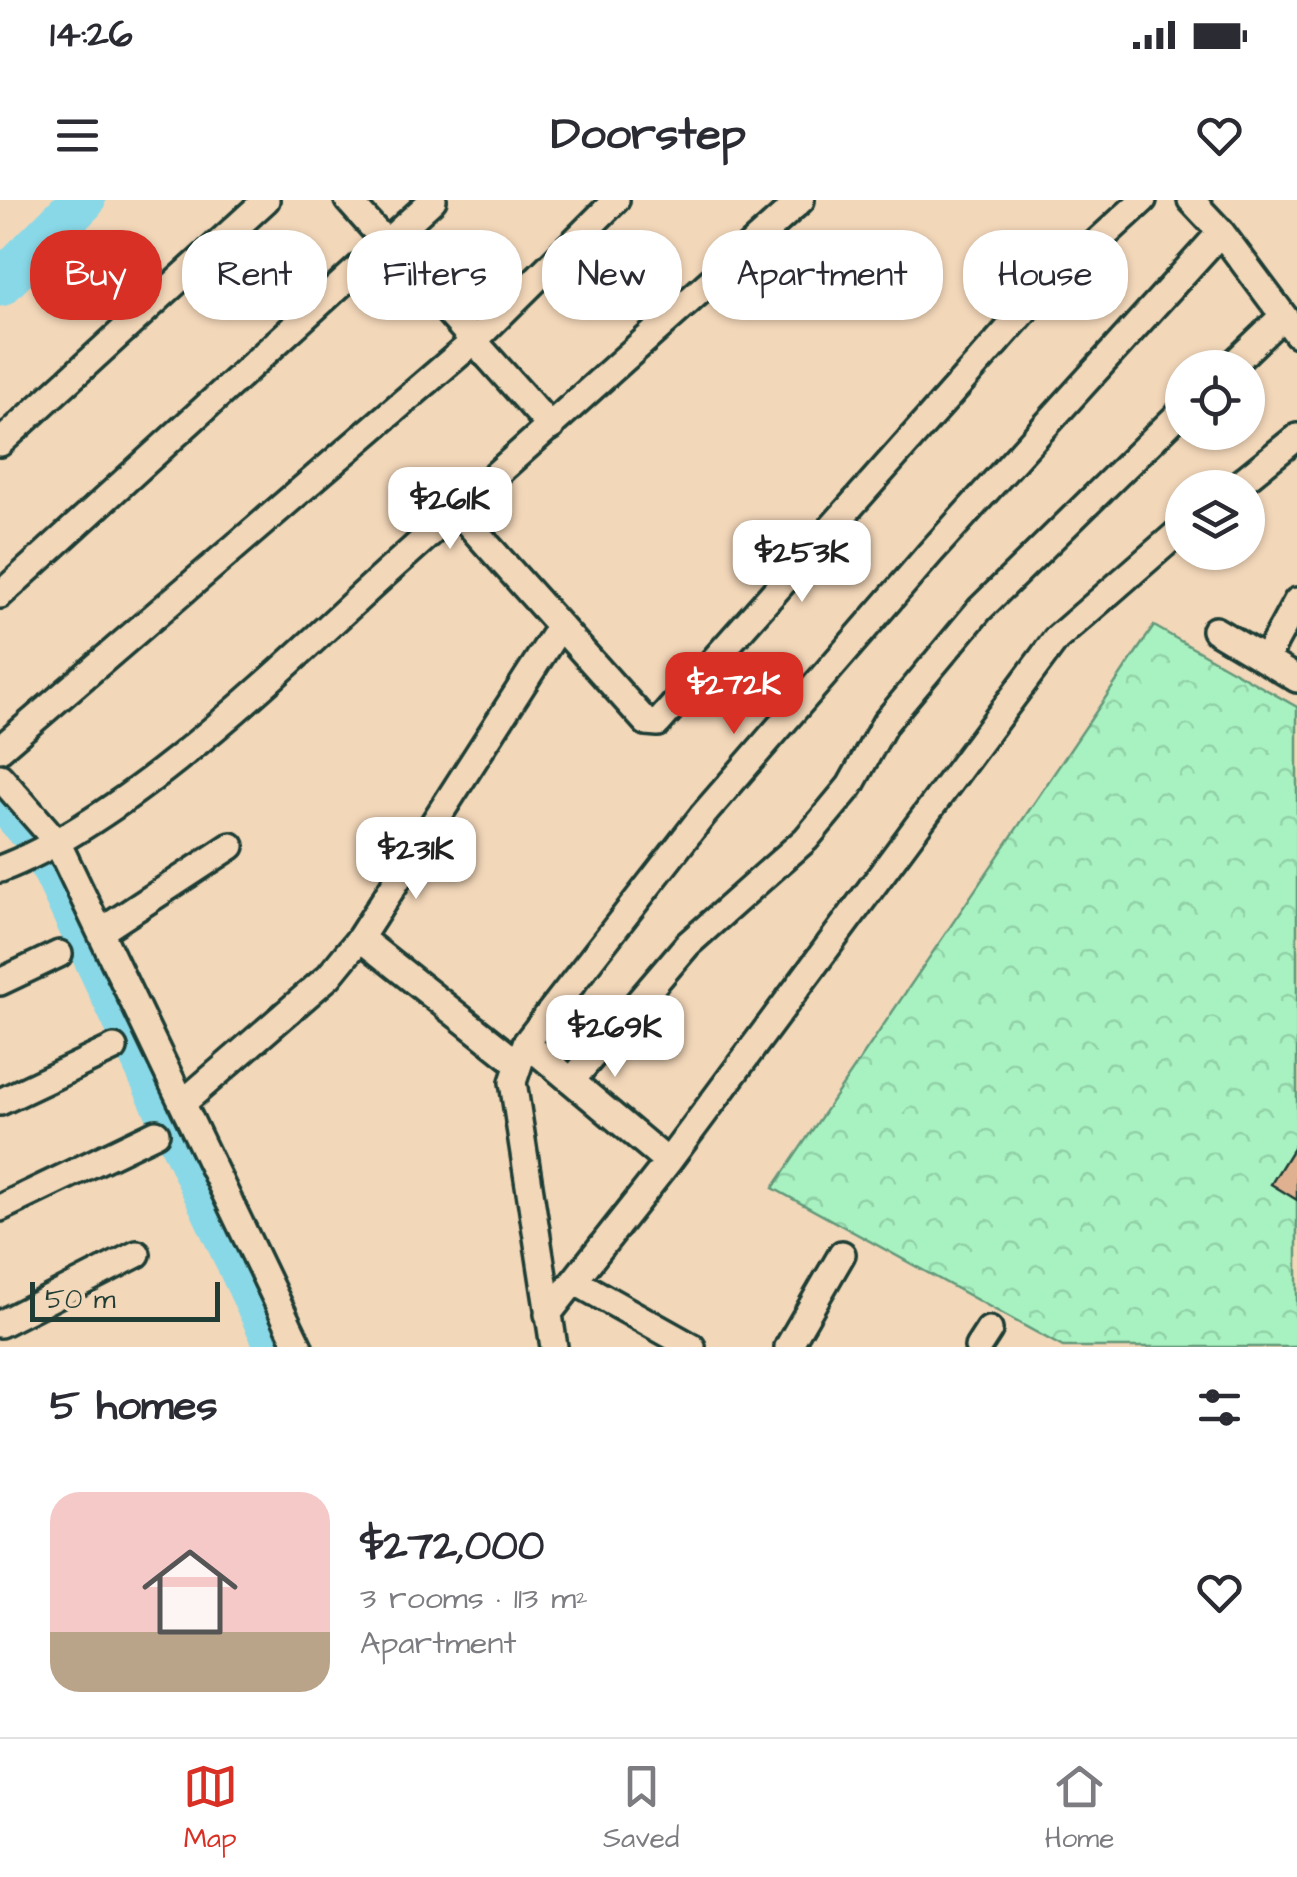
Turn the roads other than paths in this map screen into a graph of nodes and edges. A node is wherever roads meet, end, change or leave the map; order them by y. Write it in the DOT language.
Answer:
graph roads {
  1 [pos="266,200"];
  2 [pos="348,200"];
  3 [pos="432,200"];
  4 [pos="616,200"];
  5 [pos="801,200"];
  6 [pos="1143,200"];
  7 [pos="1191,200"];
  8 [pos="375,230"];
  9 [pos="401,230"];
  10 [pos="1221,232"];
  11 [pos="347,279"];
  12 [pos="453,320"];
  13 [pos="1290,325"];
  14 [pos="472,342"];
  15 [pos="1254,350"];
  16 [pos="550,426"];
  17 [pos="1165,428"];
  18 [pos="1297,437"];
  19 [pos="0,443"];
  20 [pos="1256,470"];
  21 [pos="456,510"];
  22 [pos="1165,544"];
  23 [pos="0,595"];
  24 [pos="1297,601"];
  25 [pos="560,626"];
  26 [pos="1215,630"];
  27 [pos="1265,660"];
  28 [pos="1297,679"];
  29 [pos="0,749"];
  30 [pos="0,777"];
  31 [pos="231,846"];
  32 [pos="48,848"];
  33 [pos="0,869"];
  34 [pos="103,930"];
  35 [pos="360,938"];
  36 [pos="58,954"];
  37 [pos="0,982"];
  38 [pos="114,1048"];
  39 [pos="521,1053"];
  40 [pos="572,1080"];
  41 [pos="0,1102"];
  42 [pos="184,1102"];
  43 [pos="156,1133"];
  44 [pos="668,1162"];
  45 [pos="0,1208"];
  46 [pos="137,1254"];
  47 [pos="842,1254"];
  48 [pos="574,1281"];
  49 [pos="548,1314"];
  50 [pos="0,1324"];
  51 [pos="299,1347"];
  52 [pos="554,1347"];
  53 [pos="692,1347"];
  54 [pos="788,1347"];
  1 -- 19 [label="street"];
  2 -- 8 [label="street"];
  3 -- 9 [label="street"];
  4 -- 14 [label="street"];
  5 -- 16 [label="street"];
  6 -- 25 [label="street"];
  7 -- 10 [label="street"];
  10 -- 13 [label="street"];
  10 -- 39 [label="street"];
  11 -- 23 [label="street"];
  12 -- 14 [label="street"];
  13 -- 15 [label="street"];
  14 -- 16 [label="street"];
  14 -- 29 [label="street"];
  16 -- 21 [label="street"];
  17 -- 40 [label="street"];
  18 -- 20 [label="street"];
  21 -- 25 [label="street"];
  21 -- 32 [label="street"];
  22 -- 44 [label="street"];
  24 -- 27 [label="street"];
  25 -- 35 [label="street"];
  26 -- 27 [label="street"];
  27 -- 28 [label="street"];
  30 -- 32 [label="street"];
  31 -- 34 [label="street"];
  32 -- 33 [label="street"];
  32 -- 34 [label="street"];
  34 -- 42 [label="street"];
  35 -- 39 [label="street"];
  35 -- 42 [label="street"];
  36 -- 37 [label="street"];
  38 -- 41 [label="street"];
  39 -- 40 [label="street"];
  39 -- 49 [label="street"];
  40 -- 44 [label="street"];
  42 -- 51 [label="street"];
  43 -- 45 [label="street"];
  44 -- 48 [label="street"];
  46 -- 50 [label="street"];
  47 -- 54 [label="street"];
  48 -- 49 [label="street"];
  48 -- 53 [label="street"];
  49 -- 52 [label="street"];
}
